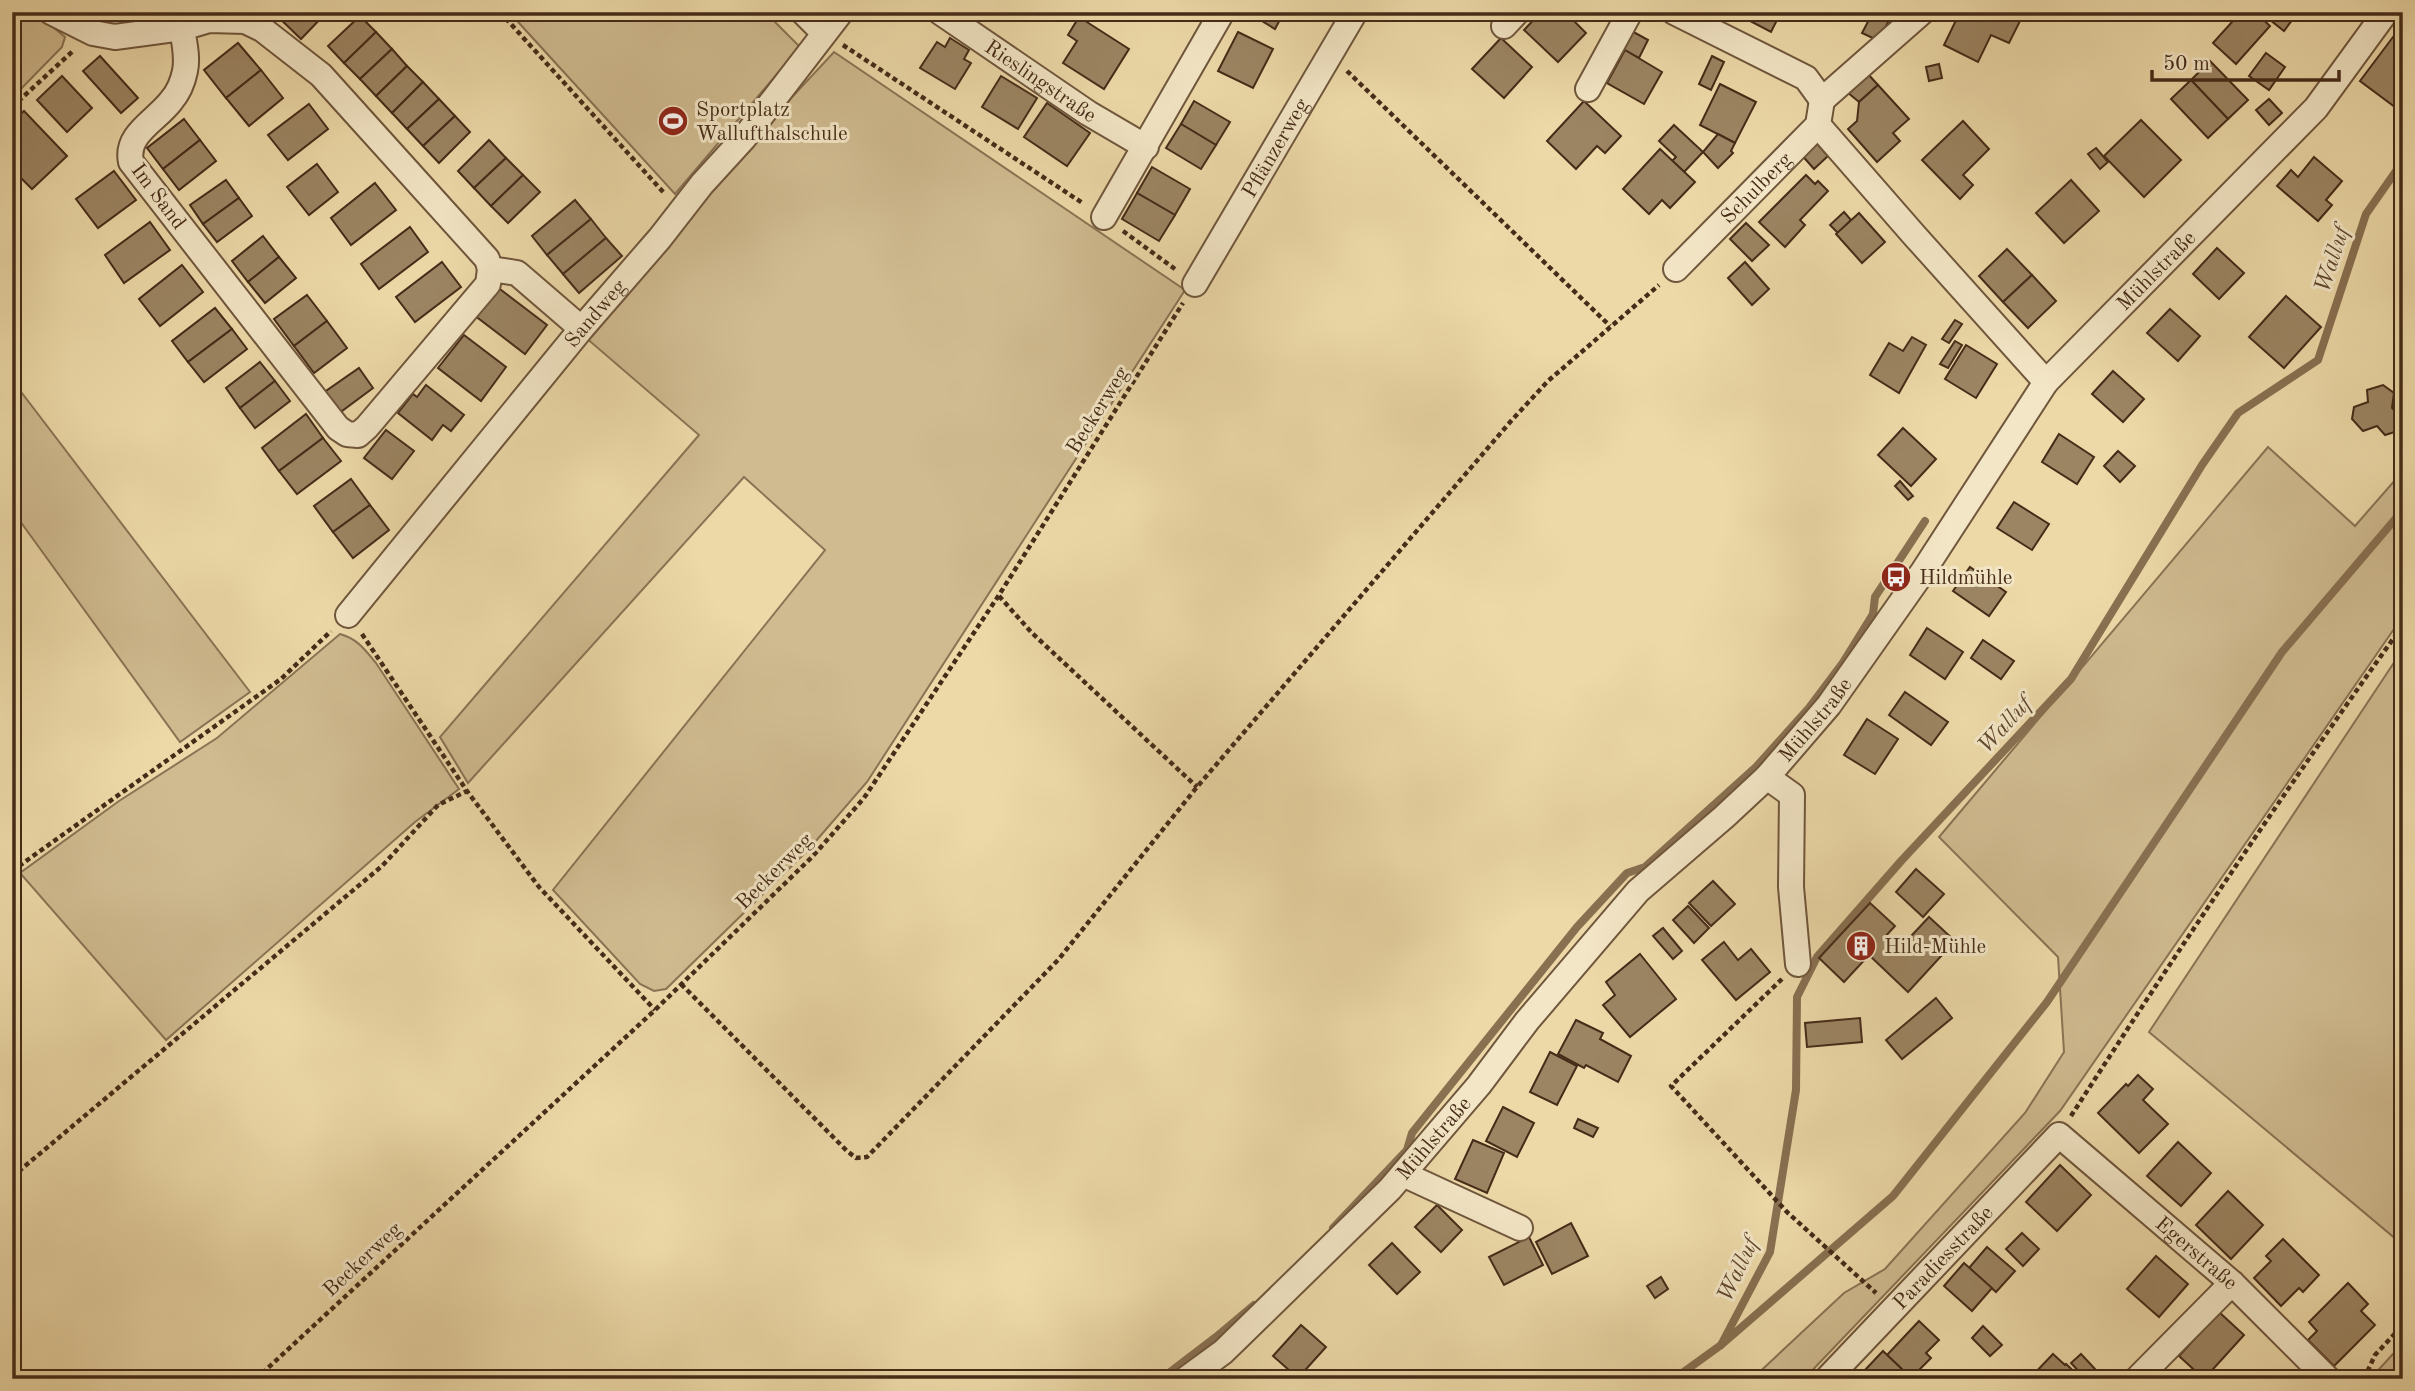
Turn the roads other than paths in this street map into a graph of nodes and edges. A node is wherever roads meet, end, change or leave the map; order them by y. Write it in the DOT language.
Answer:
graph roads {
  1 [pos="51,12"];
  2 [pos="803,12"];
  3 [pos="841,12"];
  4 [pos="940,12"];
  5 [pos="1222,12"];
  6 [pos="1355,12"];
  7 [pos="1630,12"];
  8 [pos="1674,12"];
  9 [pos="1922,12"];
  10 [pos="2386,12"];
  11 [pos="180,20"];
  12 [pos="824,33"];
  13 [pos="1588,89"];
  14 [pos="1822,100"];
  15 [pos="1818,125"];
  16 [pos="1146,147"];
  17 [pos="1104,217"];
  18 [pos="490,269"];
  19 [pos="1676,270"];
  20 [pos="1195,284"];
  21 [pos="575,323"];
  22 [pos="2046,382"];
  23 [pos="348,615"];
  24 [pos="1767,776"];
  25 [pos="1798,964"];
  26 [pos="2059,1135"];
  27 [pos="1403,1174"];
  28 [pos="1520,1228"];
  29 [pos="2232,1283"];
  30 [pos="1186,1379"];
  31 [pos="1827,1379"];
  32 [pos="2137,1379"];
  33 [pos="2328,1379"];
  1 -- 11 [label="street"];
  2 -- 12 [label="street"];
  3 -- 12 [label="street, Sandweg"];
  4 -- 16 [label="street, Rieslingstraße"];
  5 -- 16 [label="street"];
  6 -- 20 [label="street, Pflänzerweg"];
  7 -- 13 [label="street"];
  8 -- 14 [label="street"];
  9 -- 14 [label="street"];
  10 -- 22 [label="street, Mühlstraße"];
  11 -- 18 [label="street"];
  11 -- 18 [label="street, Im Sand"];
  12 -- 23 [label="street, Sandweg"];
  14 -- 15 [label="street"];
  15 -- 19 [label="street, Schulberg"];
  15 -- 22 [label="street"];
  16 -- 17 [label="street"];
  18 -- 21 [label="street"];
  22 -- 24 [label="street, Mühlstraße"];
  24 -- 25 [label="street"];
  24 -- 27 [label="street, Mühlstraße"];
  26 -- 29 [label="street, Egerstraße"];
  26 -- 31 [label="street, Paradiesstraße"];
  27 -- 28 [label="street"];
  27 -- 30 [label="street, Mühlstraße"];
  29 -- 32 [label="street"];
  29 -- 33 [label="street, Egerstraße"];
}
